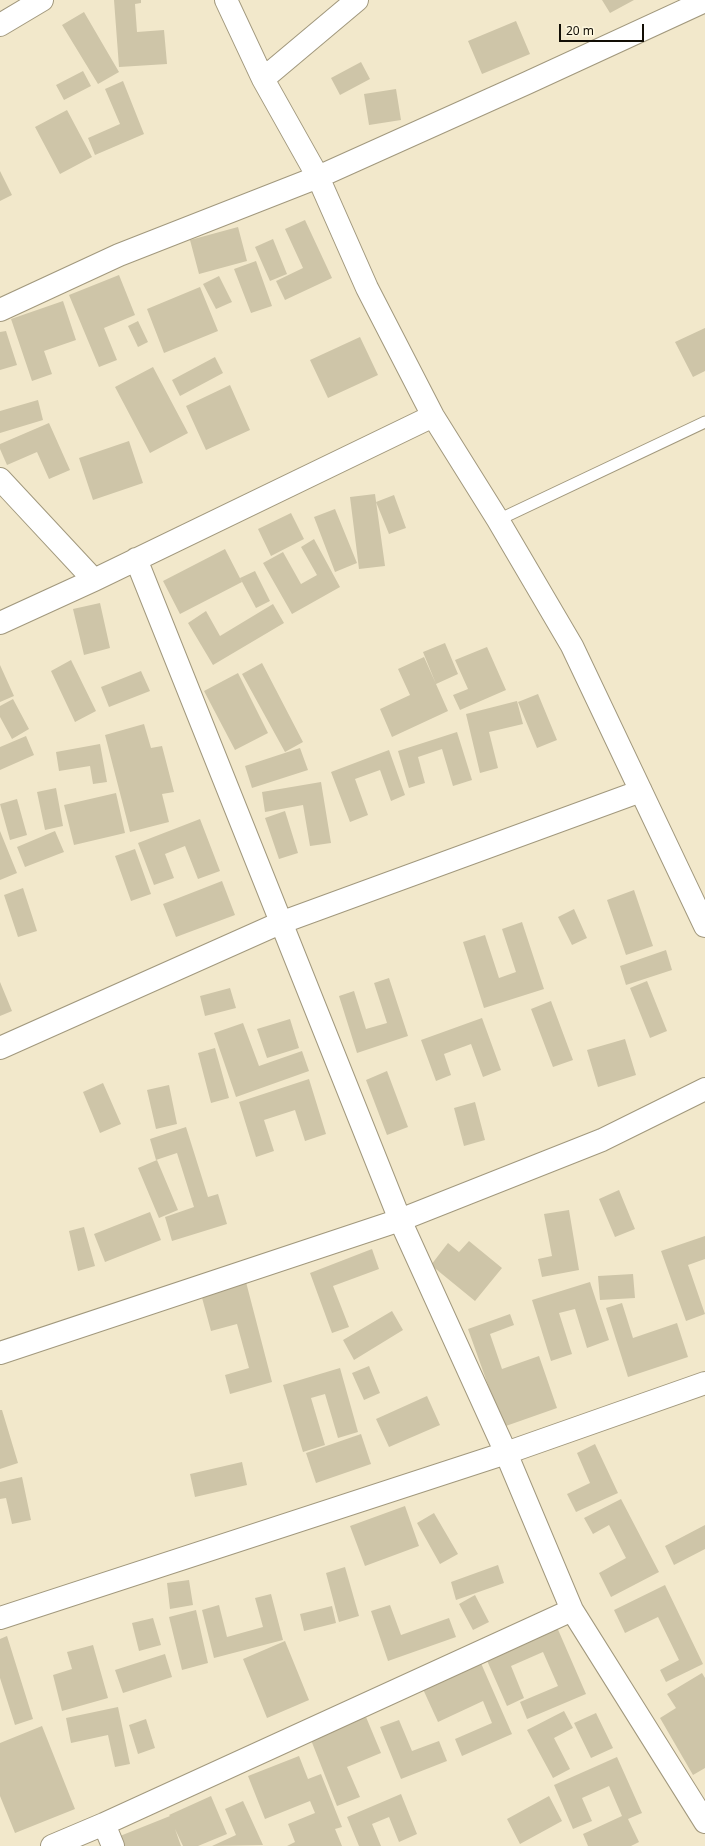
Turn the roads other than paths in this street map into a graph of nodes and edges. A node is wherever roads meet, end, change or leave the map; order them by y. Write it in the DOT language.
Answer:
graph roads {
  1 [pos="42,0"];
  2 [pos="226,0"];
  3 [pos="357,0"];
  4 [pos="705,0"];
  5 [pos="0,25"];
  6 [pos="263,79"];
  7 [pos="318,177"];
  8 [pos="0,310"];
  9 [pos="433,416"];
  10 [pos="705,422"];
  11 [pos="0,479"];
  12 [pos="498,520"];
  13 [pos="136,559"];
  14 [pos="94,580"];
  15 [pos="0,623"];
  16 [pos="640,791"];
  17 [pos="280,923"];
  18 [pos="705,926"];
  19 [pos="0,1048"];
  20 [pos="705,1089"];
  21 [pos="400,1220"];
  22 [pos="0,1353"];
  23 [pos="705,1383"];
  24 [pos="506,1453"];
  25 [pos="572,1610"];
  26 [pos="0,1618"];
  27 [pos="705,1822"];
  28 [pos="104,1824"];
  29 [pos="52,1846"];
  30 [pos="112,1846"];
  1 -- 5 [label="street"];
  2 -- 6 [label="street"];
  3 -- 6 [label="street"];
  4 -- 7 [label="street"];
  6 -- 7 [label="street"];
  7 -- 8 [label="street"];
  7 -- 9 [label="street"];
  9 -- 12 [label="street"];
  9 -- 13 [label="street"];
  10 -- 12 [label="lane"];
  11 -- 14 [label="street"];
  12 -- 16 [label="street"];
  13 -- 14 [label="street"];
  13 -- 17 [label="street"];
  14 -- 15 [label="street"];
  16 -- 17 [label="street"];
  16 -- 18 [label="street"];
  17 -- 19 [label="street"];
  17 -- 21 [label="street"];
  20 -- 21 [label="street"];
  21 -- 22 [label="street"];
  21 -- 24 [label="street"];
  23 -- 24 [label="street"];
  24 -- 25 [label="street"];
  24 -- 26 [label="street"];
  25 -- 27 [label="street"];
  25 -- 28 [label="street"];
  28 -- 29 [label="street"];
  28 -- 30 [label="street"];
}
